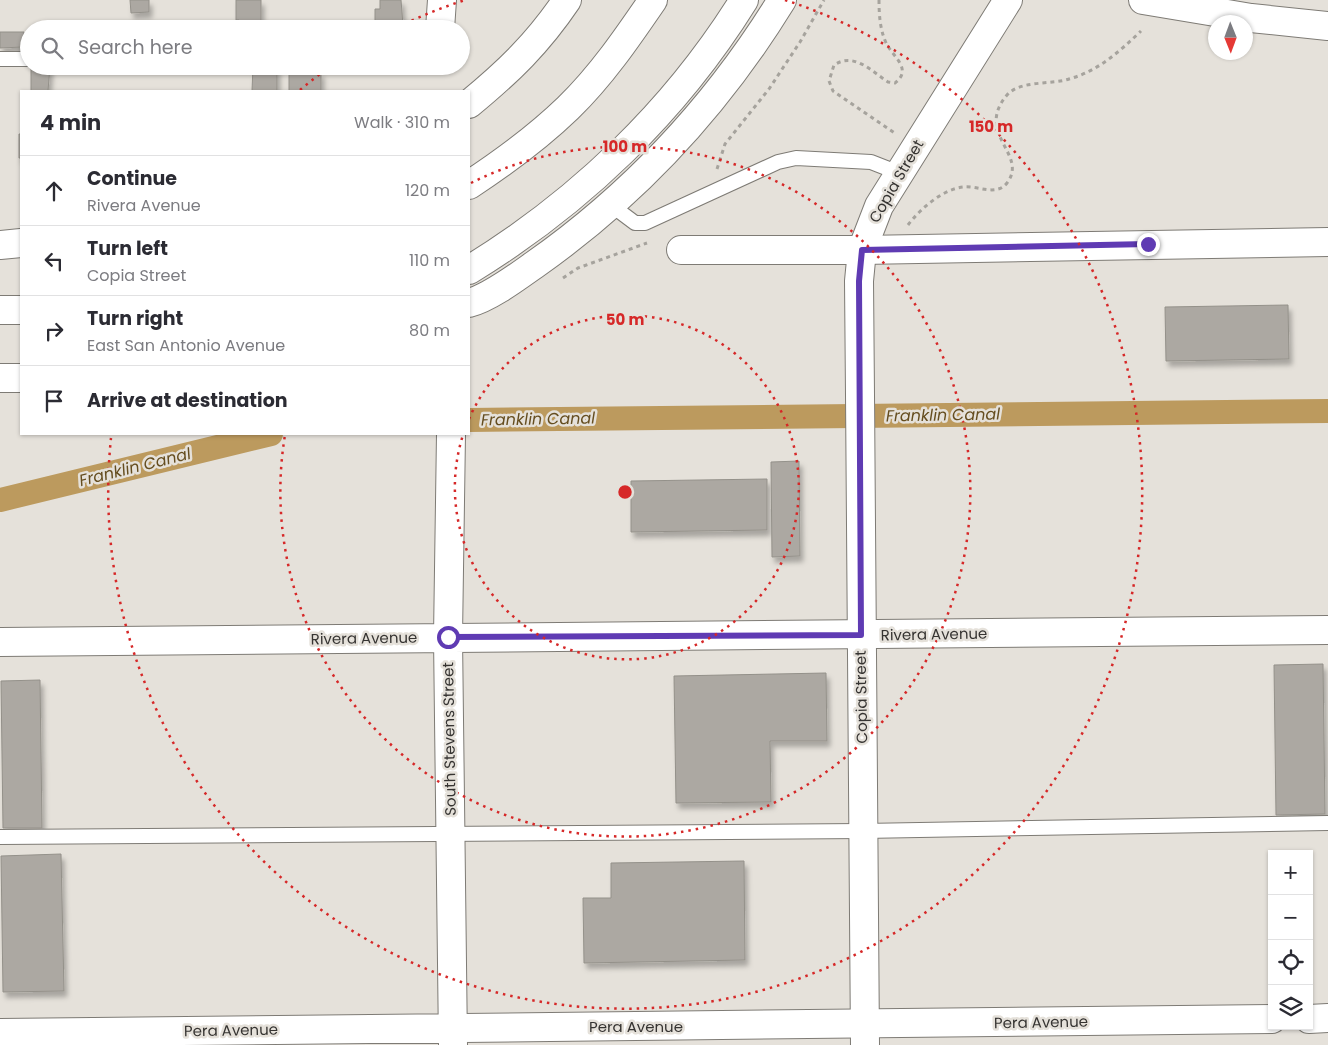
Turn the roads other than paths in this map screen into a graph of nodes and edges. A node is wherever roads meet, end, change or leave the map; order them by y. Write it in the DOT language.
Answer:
graph roads {
  1 [pos="442,0"];
  2 [pos="567,0"];
  3 [pos="653,0"];
  4 [pos="744,0"];
  5 [pos="782,0"];
  6 [pos="1008,0"];
  7 [pos="1143,0"];
  8 [pos="441,20"];
  9 [pos="1328,26"];
  10 [pos="0,59"];
  11 [pos="20,59"];
  12 [pos="470,103"];
  13 [pos="899,173"];
  14 [pos="470,184"];
  15 [pos="610,205"];
  16 [pos="1328,242"];
  17 [pos="20,243"];
  18 [pos="0,244"];
  19 [pos="681,250"];
  20 [pos="862,250"];
  21 [pos="470,269"];
  22 [pos="470,302"];
  23 [pos="0,310"];
  24 [pos="20,310"];
  25 [pos="0,378"];
  26 [pos="20,378"];
  27 [pos="451,446"];
  28 [pos="1328,630"];
  29 [pos="861,635"];
  30 [pos="448,637"];
  31 [pos="0,642"];
  32 [pos="1328,823"];
  33 [pos="862,830"];
  34 [pos="450,833"];
  35 [pos="0,838"];
  36 [pos="1328,1018"];
  37 [pos="1268,1019"];
  38 [pos="1313,1019"];
  39 [pos="0,1032"];
  40 [pos="865,1035"];
  41 [pos="453,1036"];
  1 -- 8 [label="main road"];
  2 -- 12 [label="main road"];
  3 -- 14 [label="main road"];
  4 -- 21 [label="main road"];
  5 -- 15 [label="main road"];
  6 -- 13 [label="main road, Copia Street"];
  7 -- 9 [label="main road"];
  10 -- 11 [label="lane"];
  13 -- 15 [label="lane"];
  13 -- 20 [label="main road, Copia Street"];
  15 -- 22 [label="main road"];
  16 -- 20 [label="main road"];
  17 -- 18 [label="main road"];
  19 -- 20 [label="main road"];
  20 -- 29 [label="main road, Copia Street"];
  23 -- 24 [label="main road"];
  25 -- 26 [label="main road"];
  27 -- 30 [label="main road, South Stevens Street"];
  28 -- 29 [label="main road, Rivera Avenue"];
  29 -- 30 [label="main road, Rivera Avenue"];
  29 -- 33 [label="main road, Copia Street"];
  30 -- 31 [label="main road, Rivera Avenue"];
  30 -- 34 [label="main road, South Stevens Street"];
  32 -- 33 [label="lane"];
  33 -- 34 [label="lane"];
  33 -- 40 [label="main road, Copia Street"];
  34 -- 35 [label="lane"];
  34 -- 41 [label="main road, South Stevens Street"];
  36 -- 38 [label="main road"];
  37 -- 40 [label="main road, Pera Avenue"];
  39 -- 41 [label="main road, Pera Avenue"];
  40 -- 41 [label="main road, Pera Avenue"];
}
